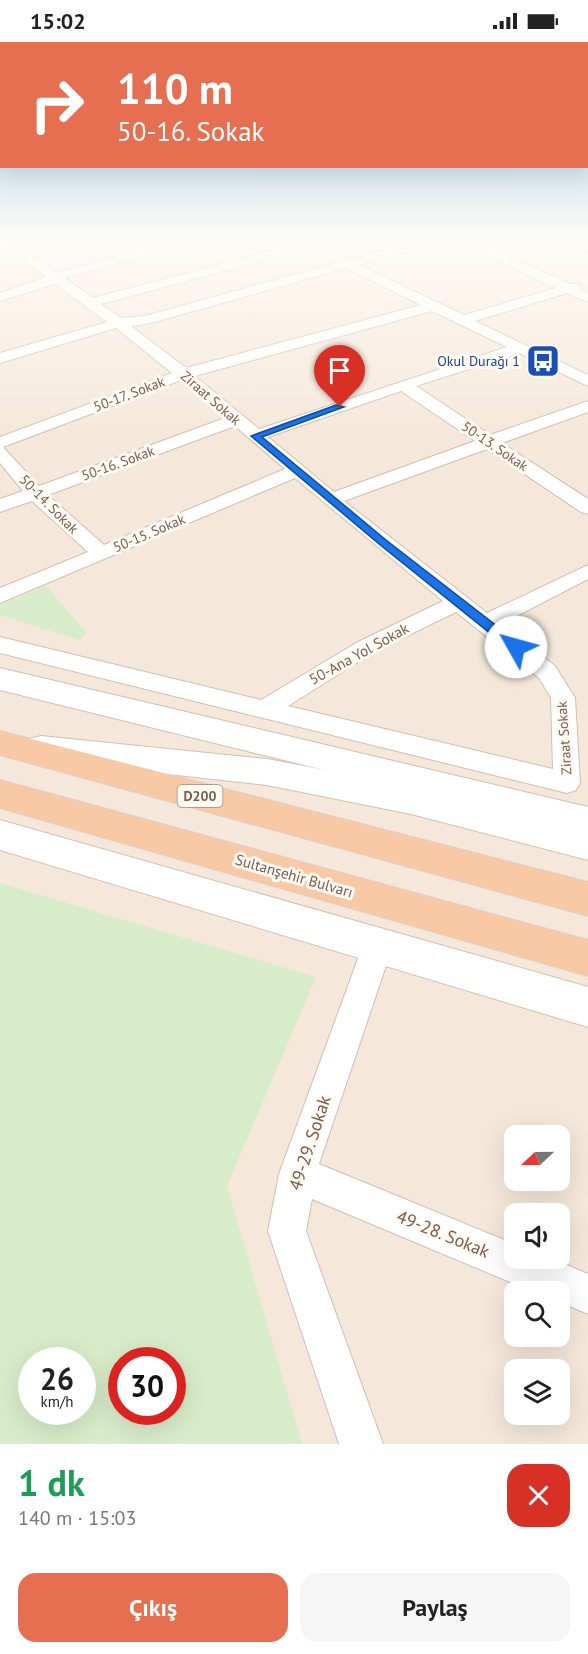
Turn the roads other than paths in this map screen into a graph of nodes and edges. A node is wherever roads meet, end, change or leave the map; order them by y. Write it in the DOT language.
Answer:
graph roads {
  1 [pos="94,305"];
  2 [pos="200,305"];
  3 [pos="512,305"];
  4 [pos="434,306"];
  5 [pos="463,320"];
  6 [pos="118,323"];
  7 [pos="521,348"];
  8 [pos="0,358"];
  9 [pos="183,374"];
  10 [pos="588,381"];
  11 [pos="403,385"];
  12 [pos="588,406"];
  13 [pos="236,420"];
  14 [pos="255,436"];
  15 [pos="0,443"];
  16 [pos="491,443"];
  17 [pos="0,452"];
  18 [pos="297,471"];
  19 [pos="35,493"];
  20 [pos="331,499"];
  21 [pos="0,506"];
  22 [pos="588,507"];
  23 [pos="101,554"];
  24 [pos="588,571"];
  25 [pos="0,596"];
  26 [pos="458,602"];
  27 [pos="485,623"];
  28 [pos="0,645"];
  29 [pos="0,679"];
  30 [pos="263,710"];
  31 [pos="2,744"];
  32 [pos="0,794"];
  33 [pos="588,821"];
  34 [pos="0,835"];
  35 [pos="588,845"];
  36 [pos="588,899"];
  37 [pos="378,945"];
  38 [pos="588,958"];
  39 [pos="588,1007"];
  40 [pos="297,1174"];
  41 [pos="588,1294"];
  42 [pos="361,1444"];
  1 -- 6 [label="street, Ziraat Sokak"];
  2 -- 6 [label="street"];
  3 -- 5 [label="street"];
  4 -- 5 [label="street"];
  4 -- 9 [label="street, 50-17. Sokak"];
  5 -- 7 [label="street"];
  6 -- 8 [label="street"];
  6 -- 9 [label="street, Ziraat Sokak"];
  7 -- 10 [label="street"];
  7 -- 11 [label="street"];
  9 -- 13 [label="street, Ziraat Sokak"];
  9 -- 15 [label="street, 50-17. Sokak"];
  11 -- 14 [label="street"];
  11 -- 16 [label="street, 50-13. Sokak"];
  12 -- 16 [label="street"];
  13 -- 14 [label="street, Ziraat Sokak"];
  13 -- 19 [label="street, 50-16. Sokak"];
  14 -- 18 [label="street, Ziraat Sokak"];
  16 -- 20 [label="street"];
  16 -- 22 [label="street, 50-13. Sokak"];
  17 -- 19 [label="street, 50-14. Sokak"];
  18 -- 20 [label="street, Ziraat Sokak"];
  18 -- 23 [label="street, 50-15. Sokak"];
  19 -- 21 [label="street, 50-16. Sokak"];
  19 -- 23 [label="street, 50-14. Sokak"];
  20 -- 26 [label="street, Ziraat Sokak"];
  23 -- 25 [label="street, 50-15. Sokak"];
  24 -- 27 [label="street"];
  26 -- 27 [label="street, Ziraat Sokak"];
  26 -- 30 [label="street, 50-Ana Yol Sokak"];
  27 -- 30 [label="street, Ziraat Sokak"];
  28 -- 30 [label="street"];
  29 -- 33 [label="main road"];
  31 -- 35 [label="main road"];
  31 -- 36 [label="highway, D200"];
  32 -- 38 [label="highway, Sultanşehir Bulvarı"];
  34 -- 37 [label="main road"];
  37 -- 39 [label="main road"];
  37 -- 40 [label="street, 49-29. Sokak"];
  40 -- 41 [label="street, 49-28. Sokak"];
  40 -- 42 [label="street, 49-29. Sokak"];
}
